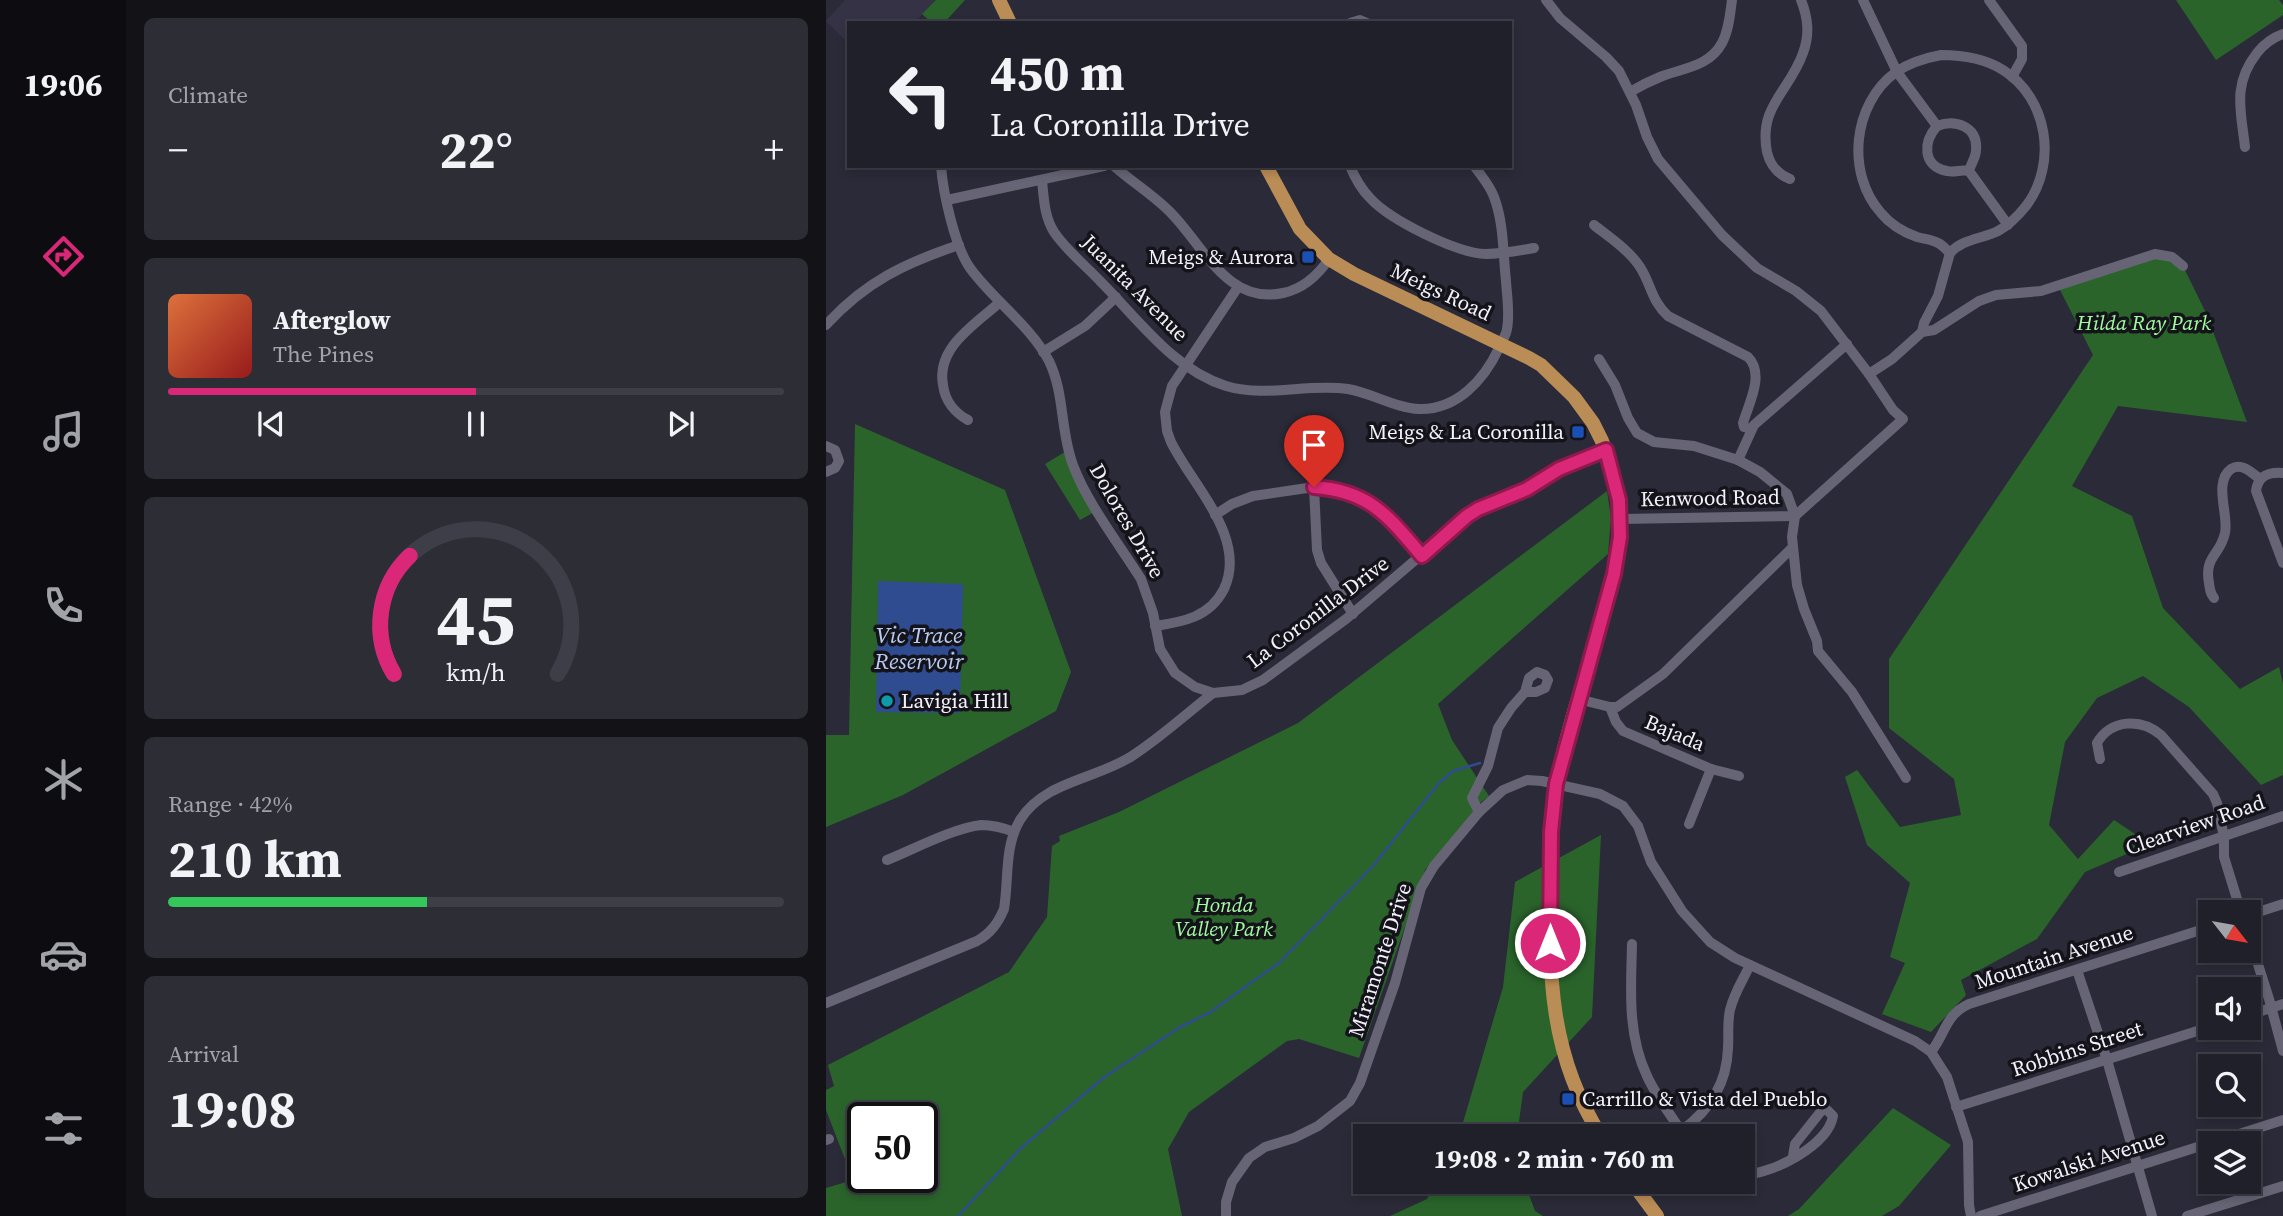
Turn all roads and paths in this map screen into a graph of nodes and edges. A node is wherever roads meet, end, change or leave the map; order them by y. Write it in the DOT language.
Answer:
graph roads {
  1 [pos="999,0"];
  2 [pos="1546,0"];
  3 [pos="1732,0"];
  4 [pos="1801,0"];
  5 [pos="1864,0"];
  6 [pos="1989,0"];
  7 [pos="1009,21"];
  8 [pos="2283,34"];
  9 [pos="1897,72"];
  10 [pos="2012,77"];
  11 [pos="1630,92"];
  12 [pos="1937,126"];
  13 [pos="2245,147"];
  14 [pos="941,168"];
  15 [pos="1096,168"];
  16 [pos="1117,168"];
  17 [pos="1267,168"];
  18 [pos="1351,168"];
  19 [pos="1475,168"];
  20 [pos="1969,171"];
  21 [pos="1790,179"];
  22 [pos="1042,181"];
  23 [pos="947,200"];
  24 [pos="1594,225"];
  25 [pos="2007,225"];
  26 [pos="959,245"];
  27 [pos="1534,248"];
  28 [pos="1503,253"];
  29 [pos="1950,253"];
  30 [pos="1329,259"];
  31 [pos="2183,266"];
  32 [pos="1238,287"];
  33 [pos="1116,297"];
  34 [pos="1000,302"];
  35 [pos="826,325"];
  36 [pos="1923,332"];
  37 [pos="1501,343"];
  38 [pos="1847,345"];
  39 [pos="1044,352"];
  40 [pos="1599,359"];
  41 [pos="1186,365"];
  42 [pos="1869,374"];
  43 [pos="968,421"];
  44 [pos="1751,429"];
  45 [pos="826,446"];
  46 [pos="1606,450"];
  47 [pos="1738,460"];
  48 [pos="826,472"];
  49 [pos="2283,473"];
  50 [pos="2260,479"];
  51 [pos="1314,487"];
  52 [pos="1215,515"];
  53 [pos="1795,516"];
  54 [pos="1621,519"];
  55 [pos="1793,547"];
  56 [pos="1422,556"];
  57 [pos="2283,564"];
  58 [pos="2214,598"];
  59 [pos="1353,614"];
  60 [pos="1155,626"];
  61 [pos="1525,692"];
  62 [pos="1213,693"];
  63 [pos="1578,699"];
  64 [pos="1610,708"];
  65 [pos="2100,759"];
  66 [pos="1711,769"];
  67 [pos="1739,776"];
  68 [pos="1906,778"];
  69 [pos="1556,784"];
  70 [pos="1479,812"];
  71 [pos="2283,816"];
  72 [pos="1689,824"];
  73 [pos="1014,832"];
  74 [pos="2224,836"];
  75 [pos="887,860"];
  76 [pos="2119,872"];
  77 [pos="2237,900"];
  78 [pos="2283,904"];
  79 [pos="2261,911"];
  80 [pos="2198,931"];
  81 [pos="1632,944"];
  82 [pos="2257,963"];
  83 [pos="1750,965"];
  84 [pos="2077,970"];
  85 [pos="826,1003"];
  86 [pos="2283,1004"];
  87 [pos="2271,1008"];
  88 [pos="2261,1011"];
  89 [pos="2198,1031"];
  90 [pos="2283,1051"];
  91 [pos="1931,1052"];
  92 [pos="2107,1060"];
  93 [pos="1956,1107"];
  94 [pos="2283,1120"];
  95 [pos="1594,1124"];
  96 [pos="1677,1124"];
  97 [pos="1692,1124"];
  98 [pos="2249,1131"];
  99 [pos="2198,1147"];
  100 [pos="1793,1156"];
  101 [pos="2137,1166"];
  102 [pos="1755,1173"];
  103 [pos="2283,1186"];
  104 [pos="1641,1194"];
  105 [pos="1226,1216"];
  106 [pos="1657,1216"];
  107 [pos="1971,1216"];
  108 [pos="1980,1216"];
  109 [pos="2152,1216"];
  110 [pos="2187,1216"];
  1 -- 7 [label="main road"];
  2 -- 11 [label="street"];
  3 -- 11 [label="street"];
  4 -- 21 [label="street"];
  5 -- 9 [label="street"];
  6 -- 10 [label="street"];
  8 -- 13 [label="street"];
  9 -- 10 [label="street"];
  9 -- 12 [label="street"];
  9 -- 29 [label="street"];
  10 -- 25 [label="street"];
  11 -- 38 [label="street"];
  12 -- 20 [label="street"];
  12 -- 20 [label="street"];
  14 -- 23 [label="street, Dolores Drive"];
  15 -- 22 [label="street"];
  16 -- 32 [label="street"];
  17 -- 30 [label="main road, Meigs Road"];
  18 -- 28 [label="street"];
  19 -- 28 [label="street, Juanita Avenue"];
  20 -- 25 [label="street"];
  22 -- 23 [label="street"];
  22 -- 33 [label="street, Juanita Avenue"];
  23 -- 26 [label="street, Dolores Drive"];
  24 -- 44 [label="street"];
  25 -- 29 [label="street"];
  26 -- 34 [label="street, Dolores Drive"];
  26 -- 35 [label="street"];
  27 -- 28 [label="street"];
  28 -- 37 [label="street, Juanita Avenue"];
  29 -- 36 [label="street"];
  30 -- 32 [label="street"];
  30 -- 37 [label="main road, Meigs Road"];
  31 -- 36 [label="street"];
  32 -- 41 [label="street"];
  33 -- 39 [label="street"];
  33 -- 41 [label="street, Juanita Avenue"];
  34 -- 39 [label="street, Dolores Drive"];
  34 -- 43 [label="street"];
  36 -- 42 [label="street"];
  37 -- 41 [label="street, Juanita Avenue"];
  37 -- 46 [label="main road, Meigs Road"];
  38 -- 42 [label="street"];
  38 -- 44 [label="street"];
  39 -- 60 [label="street, Dolores Drive"];
  40 -- 47 [label="street"];
  41 -- 52 [label="street"];
  42 -- 53 [label="street, Kenwood Road"];
  44 -- 47 [label="street"];
  45 -- 48 [label="street"];
  46 -- 54 [label="main road, Meigs Road"];
  46 -- 56 [label="street, La Coronilla Drive"];
  47 -- 53 [label="street"];
  49 -- 50 [label="street"];
  50 -- 57 [label="street"];
  50 -- 58 [label="street"];
  51 -- 52 [label="street"];
  51 -- 56 [label="street"];
  51 -- 59 [label="street"];
  52 -- 60 [label="street"];
  53 -- 54 [label="street, Kenwood Road"];
  53 -- 55 [label="street"];
  54 -- 63 [label="main road, Meigs Road"];
  55 -- 64 [label="street"];
  55 -- 68 [label="street"];
  56 -- 59 [label="street, La Coronilla Drive"];
  59 -- 62 [label="street, La Coronilla Drive"];
  60 -- 62 [label="street, Dolores Drive"];
  61 -- 70 [label="street"];
  62 -- 73 [label="street, La Coronilla Drive"];
  63 -- 64 [label="street"];
  63 -- 69 [label="main road, Meigs Road"];
  64 -- 66 [label="street, Bajada"];
  65 -- 74 [label="street"];
  66 -- 67 [label="street, Bajada"];
  66 -- 72 [label="street"];
  69 -- 70 [label="street, Miramonte Drive"];
  69 -- 83 [label="street, Miramonte Drive"];
  69 -- 95 [label="main road, Meigs Road"];
  70 -- 105 [label="street, Miramonte Drive"];
  71 -- 74 [label="street, Clearview Road"];
  73 -- 75 [label="street"];
  73 -- 85 [label="street, La Coronilla Drive"];
  74 -- 76 [label="street, Clearview Road"];
  74 -- 77 [label="street"];
  78 -- 79 [label="street"];
  80 -- 84 [label="street, Mountain Avenue"];
  81 -- 96 [label="street"];
  82 -- 87 [label="street"];
  83 -- 91 [label="street, Miramonte Drive"];
  83 -- 97 [label="street"];
  84 -- 91 [label="street, Mountain Avenue"];
  84 -- 92 [label="street"];
  86 -- 87 [label="street"];
  87 -- 88 [label="street"];
  87 -- 90 [label="street"];
  89 -- 92 [label="street, Robbins Street"];
  91 -- 93 [label="street"];
  92 -- 93 [label="street, Robbins Street"];
  92 -- 101 [label="street"];
  93 -- 107 [label="street"];
  94 -- 98 [label="street, Kowalski Avenue"];
  99 -- 101 [label="street, Kowalski Avenue"];
  100 -- 102 [label="street"];
  101 -- 108 [label="street, Kowalski Avenue"];
  101 -- 109 [label="street"];
  103 -- 110 [label="street"];
  104 -- 106 [label="main road"];
}
